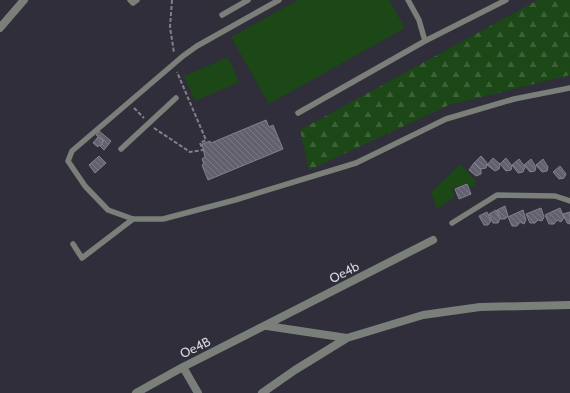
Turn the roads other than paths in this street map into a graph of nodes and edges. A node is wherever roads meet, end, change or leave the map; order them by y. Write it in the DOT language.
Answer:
graph roads {
  1 [pos="24,0"];
  2 [pos="130,0"];
  3 [pos="137,0"];
  4 [pos="248,0"];
  5 [pos="279,0"];
  6 [pos="408,0"];
  7 [pos="506,0"];
  8 [pos="222,15"];
  9 [pos="0,28"];
  10 [pos="425,41"];
  11 [pos="570,88"];
  12 [pos="176,98"];
  13 [pos="298,112"];
  14 [pos="121,149"];
  15 [pos="570,201"];
  16 [pos="133,219"];
  17 [pos="452,223"];
  18 [pos="433,240"];
  19 [pos="73,244"];
  20 [pos="570,305"];
  21 [pos="267,326"];
  22 [pos="347,338"];
  23 [pos="183,367"];
  24 [pos="136,393"];
  25 [pos="198,393"];
  26 [pos="262,393"];
  1 -- 9 [label="street"];
  2 -- 3 [label="lane"];
  4 -- 8 [label="lane"];
  5 -- 16 [label="lane"];
  6 -- 10 [label="lane"];
  7 -- 10 [label="lane"];
  10 -- 13 [label="lane"];
  11 -- 16 [label="lane"];
  12 -- 14 [label="lane"];
  15 -- 17 [label="lane"];
  16 -- 19 [label="lane"];
  18 -- 21 [label="street, Oe4b"];
  20 -- 22 [label="street"];
  21 -- 22 [label="street"];
  21 -- 23 [label="street, Oe4B"];
  22 -- 26 [label="street"];
  23 -- 24 [label="street, Oe4B"];
  23 -- 25 [label="street"];
}
